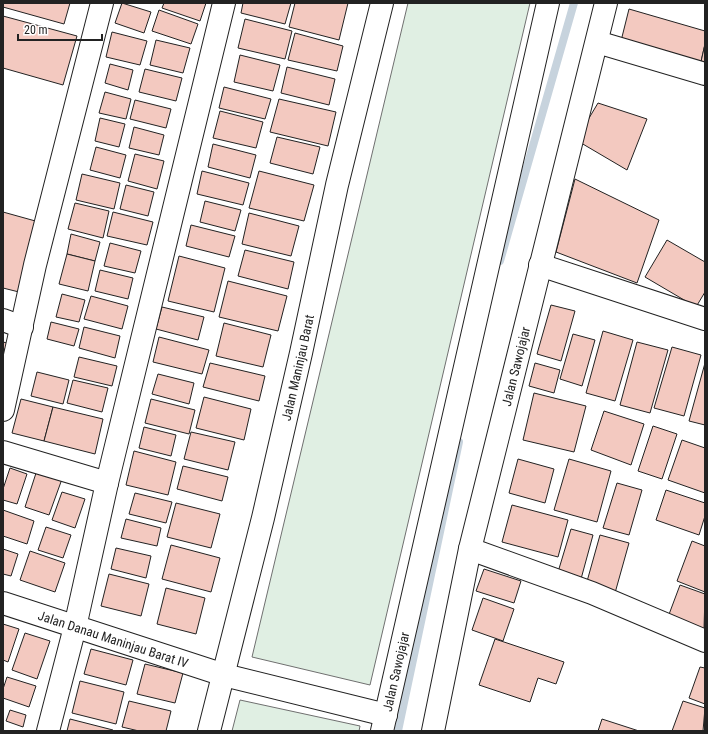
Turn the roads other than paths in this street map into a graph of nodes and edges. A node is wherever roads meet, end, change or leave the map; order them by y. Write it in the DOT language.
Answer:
graph roads {
  1 [pos="102,3"];
  2 [pos="224,3"];
  3 [pos="382,3"];
  4 [pos="548,3"];
  5 [pos="606,3"];
  6 [pos="597,42"];
  7 [pos="705,74"];
  8 [pos="540,265"];
  9 [pos="705,320"];
  10 [pos="13,324"];
  11 [pos="3,410"];
  12 [pos="3,452"];
  13 [pos="107,483"];
  14 [pos="470,549"];
  15 [pos="3,603"];
  16 [pos="75,628"];
  17 [pos="705,640"];
  18 [pos="224,675"];
  19 [pos="384,723"];
  20 [pos="48,731"];
  21 [pos="209,731"];
  22 [pos="433,731"];
  1 -- 10 [label="street"];
  2 -- 13 [label="street"];
  3 -- 18 [label="street, Jalan Maninjau Barat"];
  4 -- 19 [label="street, Jalan Sawojajar"];
  5 -- 6 [label="street, Jalan Sawojajar"];
  6 -- 7 [label="street"];
  6 -- 8 [label="street, Jalan Sawojajar"];
  8 -- 9 [label="street"];
  8 -- 14 [label="street, Jalan Sawojajar"];
  10 -- 11 [label="street"];
  12 -- 13 [label="street"];
  13 -- 16 [label="street"];
  14 -- 17 [label="street"];
  14 -- 22 [label="street, Jalan Sawojajar"];
  15 -- 16 [label="street, Jalan Danau Maninjau Barat IV"];
  16 -- 18 [label="street, Jalan Danau Maninjau Barat IV"];
  16 -- 20 [label="street"];
  18 -- 19 [label="street, Jalan Danau Maninjau Barat IV"];
  18 -- 21 [label="street, Jalan Maninjau Barat"];
}
